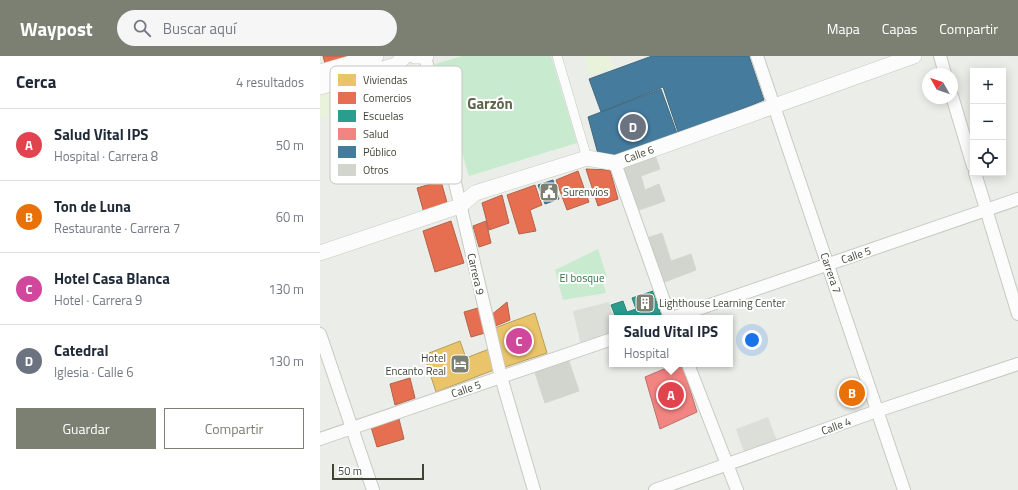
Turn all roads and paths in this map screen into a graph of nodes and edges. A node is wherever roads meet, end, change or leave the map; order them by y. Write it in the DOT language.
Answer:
graph roads {
  1 [pos="376,56"];
  2 [pos="405,56"];
  3 [pos="415,56"];
  4 [pos="425,56"];
  5 [pos="557,56"];
  6 [pos="757,56"];
  7 [pos="914,56"];
  8 [pos="940,56"];
  9 [pos="341,66"];
  10 [pos="393,66"];
  11 [pos="427,66"];
  12 [pos="943,68"];
  13 [pos="330,69"];
  14 [pos="320,72"];
  15 [pos="330,84"];
  16 [pos="320,87"];
  17 [pos="954,104"];
  18 [pos="774,106"];
  19 [pos="970,156"];
  20 [pos="588,158"];
  21 [pos="615,163"];
  22 [pos="976,176"];
  23 [pos="455,184"];
  24 [pos="1018,200"];
  25 [pos="460,206"];
  26 [pos="986,210"];
  27 [pos="320,253"];
  28 [pos="828,264"];
  29 [pos="1018,314"];
  30 [pos="670,315"];
  31 [pos="680,315"];
  32 [pos="320,334"];
  33 [pos="609,340"];
  34 [pos="1018,364"];
  35 [pos="689,367"];
  36 [pos="501,377"];
  37 [pos="877,411"];
  38 [pos="352,428"];
  39 [pos="320,439"];
  40 [pos="727,465"];
  41 [pos="373,490"];
  42 [pos="534,490"];
  43 [pos="655,490"];
  44 [pos="737,490"];
  45 [pos="904,490"];
  1 -- 9 [label="street"];
  2 -- 10 [label="street"];
  3 -- 4 [label="street"];
  4 -- 11 [label="street, Carrera 9"];
  5 -- 20 [label="street"];
  6 -- 18 [label="street, Carrera 7"];
  7 -- 18 [label="street, Calle 6"];
  8 -- 12 [label="street"];
  13 -- 14 [label="street"];
  15 -- 16 [label="street"];
  17 -- 19 [label="street"];
  18 -- 21 [label="street, Calle 6"];
  18 -- 28 [label="street, Carrera 7"];
  20 -- 21 [label="street, Calle 6"];
  20 -- 25 [label="street, Calle 6"];
  21 -- 30 [label="street"];
  22 -- 26 [label="street"];
  23 -- 25 [label="street, Carrera 9"];
  24 -- 26 [label="street, Calle 5"];
  25 -- 27 [label="street, Calle 6"];
  25 -- 36 [label="street, Carrera 9"];
  26 -- 28 [label="street, Calle 5"];
  26 -- 29 [label="street"];
  28 -- 31 [label="street, Calle 5"];
  28 -- 37 [label="street, Carrera 7"];
  32 -- 38 [label="street"];
  33 -- 36 [label="street, Calle 5"];
  34 -- 37 [label="street, Calle 4"];
  35 -- 40 [label="street"];
  36 -- 38 [label="street, Calle 5"];
  36 -- 42 [label="street, Carrera 9"];
  37 -- 40 [label="street, Calle 4"];
  37 -- 45 [label="street, Carrera 7"];
  38 -- 39 [label="street, Calle 5"];
  38 -- 41 [label="street"];
  40 -- 43 [label="street, Calle 4"];
  40 -- 44 [label="street"];
}
